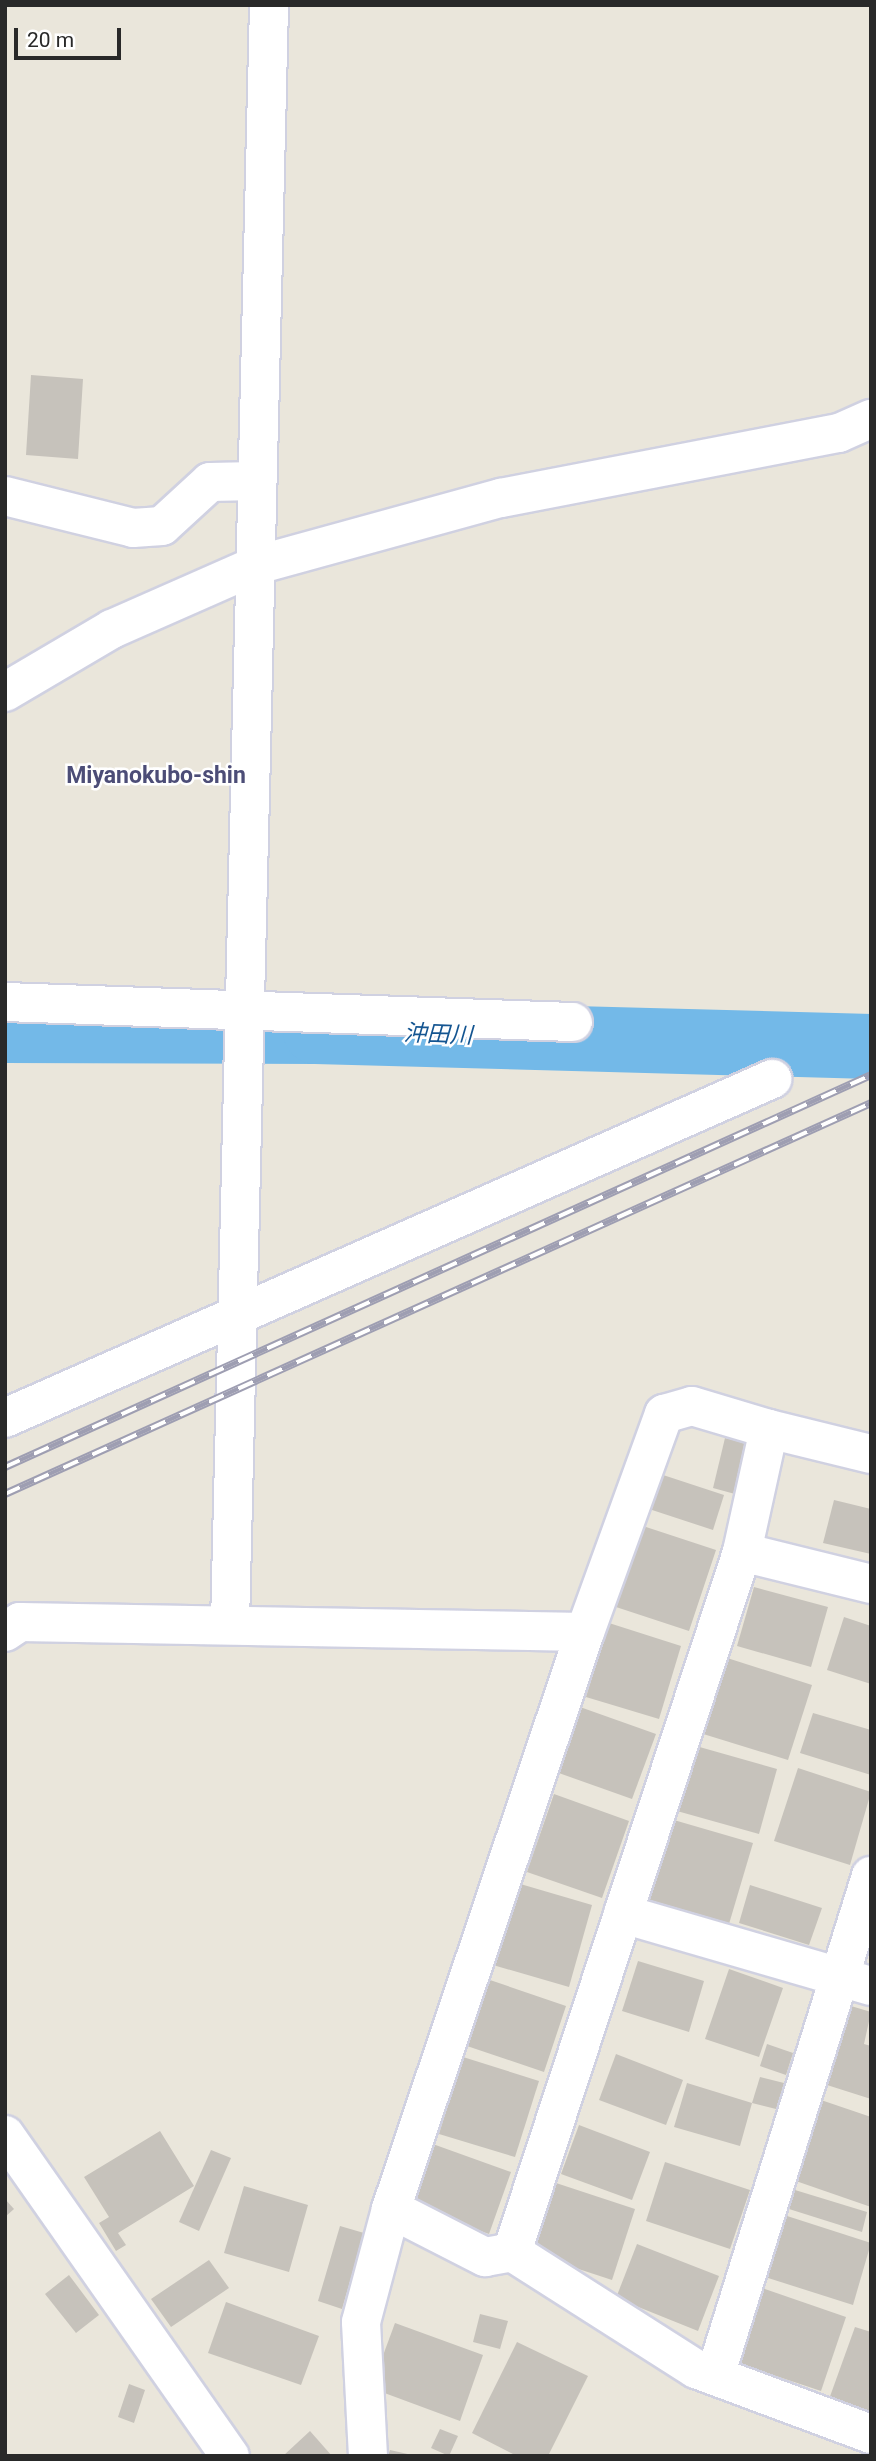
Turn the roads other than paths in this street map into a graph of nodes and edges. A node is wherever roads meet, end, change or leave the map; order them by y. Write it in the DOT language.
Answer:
graph roads {
  1 [pos="269,5"];
  2 [pos="860,432"];
  3 [pos="256,481"];
  4 [pos="5,496"];
  5 [pos="257,565"];
  6 [pos="5,692"];
  7 [pos="5,1002"];
  8 [pos="246,1009"];
  9 [pos="573,1022"];
  10 [pos="772,1079"];
  11 [pos="237,1315"];
  12 [pos="5,1418"];
  13 [pos="769,1429"];
  14 [pos="871,1454"];
  15 [pos="742,1552"];
  16 [pos="871,1584"];
  17 [pos="230,1624"];
  18 [pos="5,1632"];
  19 [pos="585,1632"];
  20 [pos="871,1876"];
  21 [pos="623,1914"];
  22 [pos="855,1981"];
  23 [pos="5,2135"];
  24 [pos="391,2209"];
  25 [pos="512,2252"];
  26 [pos="715,2376"];
  27 [pos="871,2434"];
  28 [pos="230,2456"];
  29 [pos="368,2456"];
  1 -- 3 [label="street"];
  2 -- 5 [label="street"];
  3 -- 4 [label="street"];
  3 -- 5 [label="street"];
  5 -- 6 [label="street"];
  5 -- 8 [label="street"];
  7 -- 8 [label="street"];
  8 -- 9 [label="street"];
  8 -- 11 [label="street"];
  10 -- 11 [label="street"];
  11 -- 12 [label="street"];
  11 -- 17 [label="street"];
  13 -- 14 [label="street"];
  13 -- 15 [label="street"];
  13 -- 19 [label="street"];
  15 -- 16 [label="street"];
  15 -- 21 [label="street"];
  17 -- 18 [label="street"];
  17 -- 19 [label="street"];
  19 -- 24 [label="street"];
  20 -- 22 [label="street"];
  21 -- 22 [label="street"];
  21 -- 25 [label="street"];
  22 -- 26 [label="street"];
  23 -- 28 [label="street"];
  24 -- 25 [label="street"];
  24 -- 29 [label="street"];
  25 -- 26 [label="street"];
  26 -- 27 [label="street"];
}
